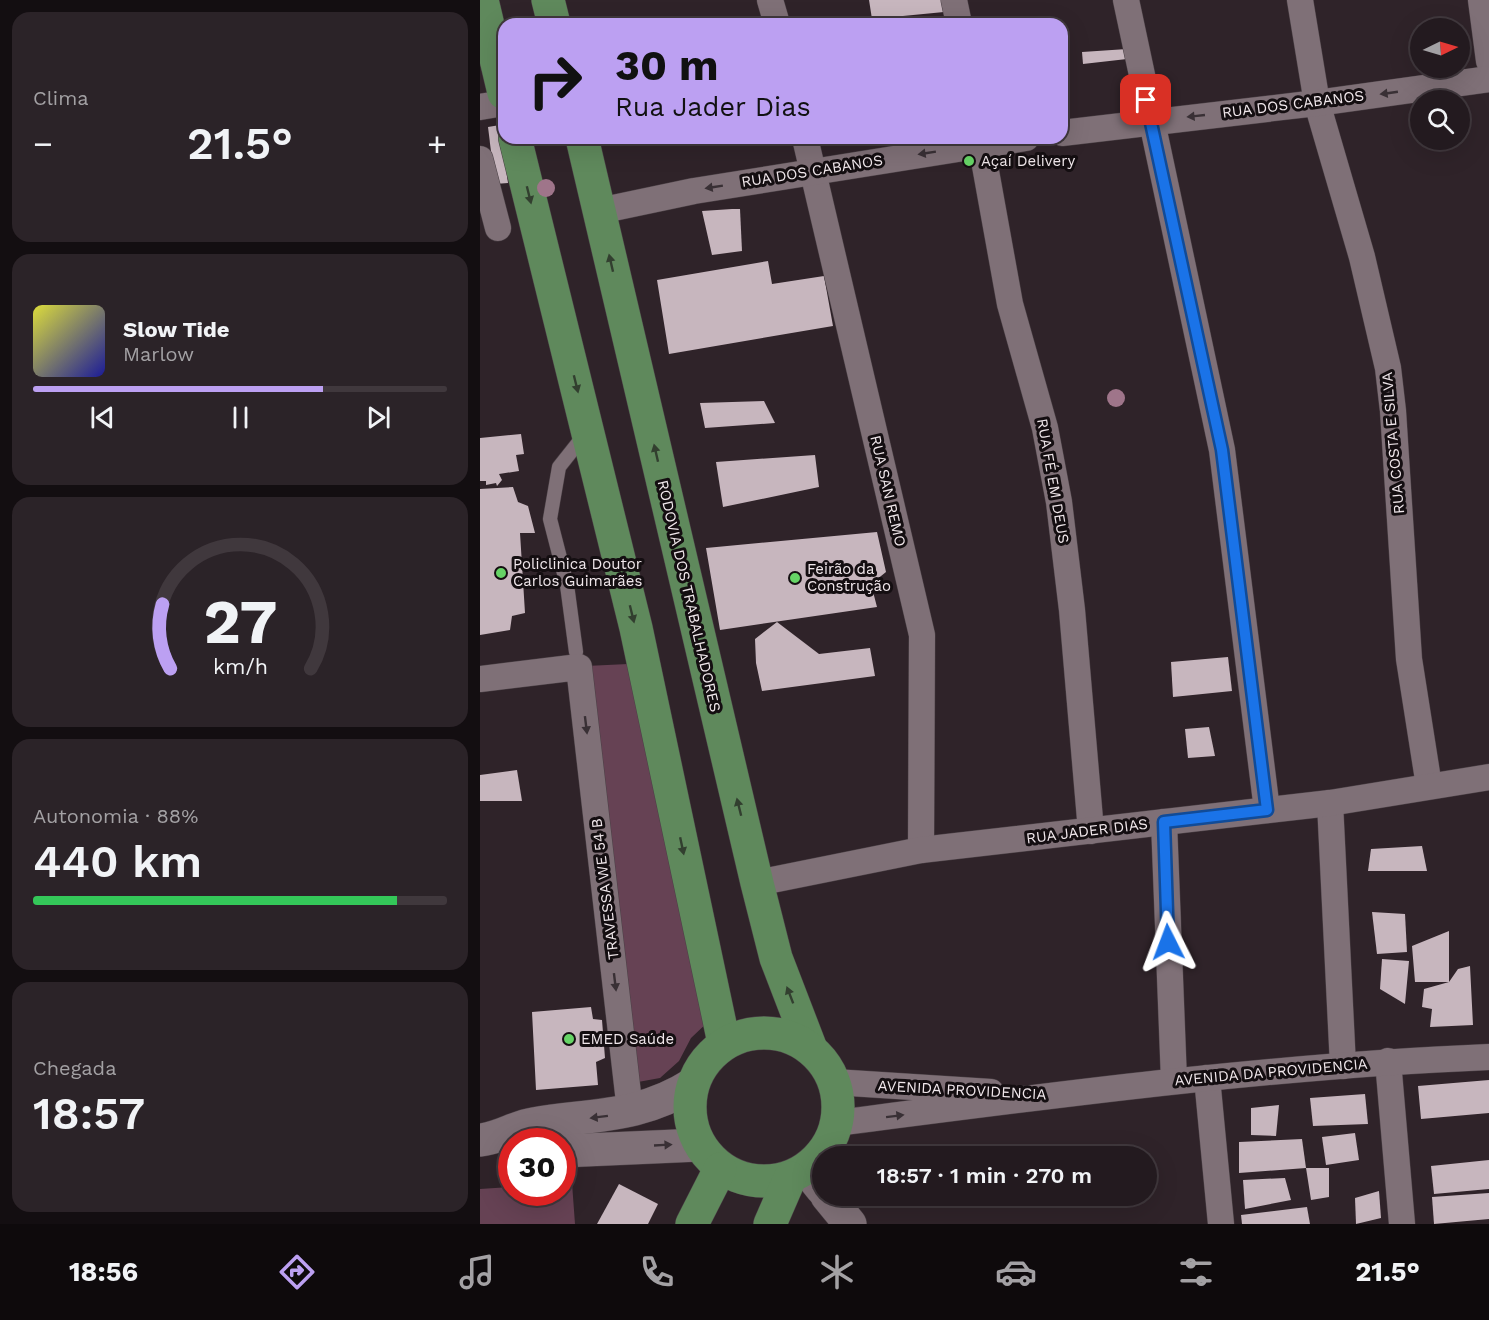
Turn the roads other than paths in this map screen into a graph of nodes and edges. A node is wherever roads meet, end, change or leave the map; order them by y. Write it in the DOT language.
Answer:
graph roads {
  1 [pos="482,0"];
  2 [pos="548,0"];
  3 [pos="770,0"];
  4 [pos="954,0"];
  5 [pos="1126,0"];
  6 [pos="1300,0"];
  7 [pos="1481,0"];
  8 [pos="552,18"];
  9 [pos="775,18"];
  10 [pos="958,18"];
  11 [pos="1489,61"];
  12 [pos="498,68"];
  13 [pos="1489,78"];
  14 [pos="1317,103"];
  15 [pos="498,104"];
  16 [pos="480,107"];
  17 [pos="1150,121"];
  18 [pos="1068,132"];
  19 [pos="516,144"];
  20 [pos="583,144"];
  21 [pos="807,144"];
  22 [pos="963,144"];
  23 [pos="981,144"];
  24 [pos="480,159"];
  25 [pos="814,171"];
  26 [pos="599,211"];
  27 [pos="489,229"];
  28 [pos="538,231"];
  29 [pos="587,431"];
  30 [pos="578,660"];
  31 [pos="480,679"];
  32 [pos="1489,777"];
  33 [pos="1429,786"];
  34 [pos="1330,802"];
  35 [pos="1267,810"];
  36 [pos="1164,822"];
  37 [pos="1091,831"];
  38 [pos="921,850"];
  39 [pos="757,883"];
  40 [pos="724,1043"];
  41 [pos="811,1049"];
  42 [pos="1489,1057"];
  43 [pos="1388,1061"];
  44 [pos="1343,1066"];
  45 [pos="1207,1078"];
  46 [pos="1174,1081"];
  47 [pos="834,1082"];
  48 [pos="693,1084"];
  49 [pos="1054,1095"];
  50 [pos="630,1111"];
  51 [pos="837,1123"];
  52 [pos="496,1140"];
  53 [pos="576,1152"];
  54 [pos="710,1157"];
  55 [pos="806,1179"];
  56 [pos="835,1206"];
  57 [pos="692,1224"];
  58 [pos="770,1224"];
  59 [pos="850,1224"];
  60 [pos="1221,1224"];
  61 [pos="1402,1224"];
  1 -- 12 [label="main road"];
  2 -- 8 [label="main road"];
  3 -- 9 [label="street"];
  4 -- 10 [label="street"];
  5 -- 17 [label="street"];
  6 -- 14 [label="street, RUA COSTA E SILVA"];
  7 -- 11 [label="street"];
  13 -- 14 [label="street, RUA DOS CABANOS, one-way"];
  14 -- 17 [label="street, RUA DOS CABANOS, one-way"];
  14 -- 33 [label="street, RUA COSTA E SILVA"];
  15 -- 16 [label="street"];
  17 -- 18 [label="street, RUA DOS CABANOS"];
  17 -- 35 [label="street"];
  19 -- 28 [label="main road, one-way"];
  20 -- 26 [label="main road, RODOVIA DOS TRABALHADORES"];
  21 -- 25 [label="street, RUA SAN REMO"];
  22 -- 25 [label="street, RUA DOS CABANOS, one-way"];
  23 -- 37 [label="street, RUA FÉ EM DEUS"];
  24 -- 27 [label="street"];
  25 -- 26 [label="street, RUA DOS CABANOS, one-way"];
  25 -- 38 [label="street, RUA SAN REMO"];
  39 -- 26 [label="main road, RODOVIA DOS TRABALHADORES, one-way"];
  27 -- 28 [label="street"];
  28 -- 29 [label="main road, one-way"];
  29 -- 30 [label="lane"];
  29 -- 40 [label="main road, one-way"];
  30 -- 31 [label="street"];
  30 -- 50 [label="street, TRAVESSA WE 54 B, one-way"];
  32 -- 33 [label="street, RUA JADER DIAS"];
  33 -- 34 [label="street, RUA JADER DIAS"];
  34 -- 35 [label="street, RUA JADER DIAS"];
  34 -- 44 [label="street"];
  35 -- 36 [label="street, RUA JADER DIAS"];
  36 -- 37 [label="street, RUA JADER DIAS"];
  36 -- 46 [label="street"];
  37 -- 38 [label="street, RUA JADER DIAS"];
  38 -- 39 [label="street, RUA JADER DIAS"];
  41 -- 39 [label="main road, RODOVIA DOS TRABALHADORES, one-way"];
  40 -- 41 [label="main road"];
  40 -- 48 [label="main road"];
  41 -- 47 [label="main road"];
  42 -- 43 [label="street, AVENIDA DA PROVIDENCIA"];
  43 -- 44 [label="street, AVENIDA DA PROVIDENCIA"];
  43 -- 61 [label="street"];
  44 -- 45 [label="street, AVENIDA DA PROVIDENCIA"];
  45 -- 46 [label="street, AVENIDA DA PROVIDENCIA"];
  45 -- 60 [label="street"];
  46 -- 49 [label="street, AVENIDA DA PROVIDENCIA"];
  47 -- 49 [label="street, AVENIDA PROVIDENCIA"];
  47 -- 51 [label="main road"];
  48 -- 50 [label="main road"];
  48 -- 54 [label="main road"];
  51 -- 49 [label="street, AVENIDA PROVIDENCIA, one-way"];
  50 -- 52 [label="main road, one-way"];
  51 -- 55 [label="main road"];
  53 -- 54 [label="main road, one-way"];
  54 -- 55 [label="main road"];
  54 -- 57 [label="main road"];
  55 -- 58 [label="main road"];
  56 -- 59 [label="main road"];
}
